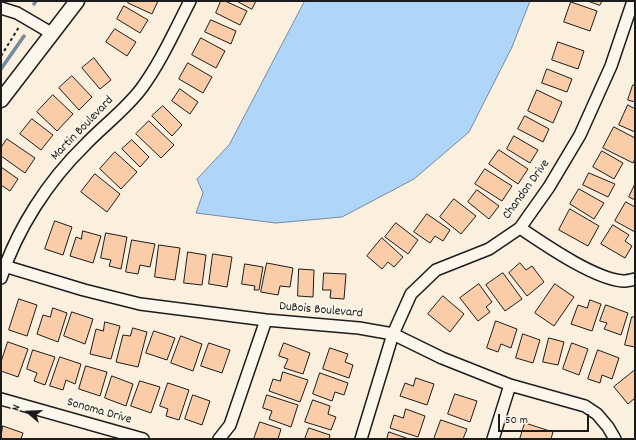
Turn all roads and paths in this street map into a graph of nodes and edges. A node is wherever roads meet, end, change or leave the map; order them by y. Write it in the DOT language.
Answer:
graph roads {
  1 [pos="77,1"];
  2 [pos="190,1"];
  3 [pos="633,1"];
  4 [pos="1,8"];
  5 [pos="24,18"];
  6 [pos="53,34"];
  7 [pos="1,56"];
  8 [pos="1,100"];
  9 [pos="520,228"];
  10 [pos="3,266"];
  11 [pos="1,278"];
  12 [pos="635,279"];
  13 [pos="266,320"];
  14 [pos="394,334"];
  15 [pos="510,385"];
  16 [pos="1,399"];
  17 [pos="143,439"];
  18 [pos="219,439"];
  19 [pos="361,439"];
  20 [pos="493,439"];
  21 [pos="615,439"];
  1 -- 6 [label="street"];
  2 -- 10 [label="street, Martin Boulevard"];
  3 -- 9 [label="street, Chandon Drive"];
  4 -- 5 [label="street"];
  5 -- 6 [label="street"];
  5 -- 7 [label="path"];
  6 -- 8 [label="street"];
  9 -- 12 [label="street"];
  9 -- 14 [label="street, Chandon Drive"];
  10 -- 11 [label="street, Martin Boulevard"];
  10 -- 13 [label="street, DuBois Boulevard"];
  13 -- 14 [label="street, DuBois Boulevard"];
  13 -- 18 [label="street"];
  14 -- 15 [label="street, DuBois Boulevard"];
  14 -- 19 [label="street, Chandon Drive"];
  15 -- 20 [label="street"];
  15 -- 21 [label="street, DuBois Boulevard"];
  16 -- 17 [label="street, Sonoma Drive"];
}
